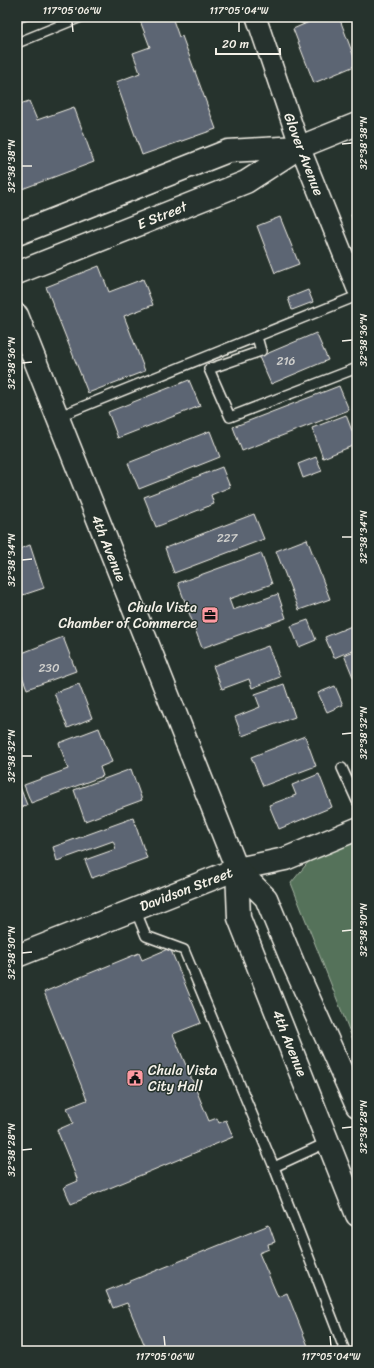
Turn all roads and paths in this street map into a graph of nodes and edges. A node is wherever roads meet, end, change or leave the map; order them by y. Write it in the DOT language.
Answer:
graph roads {
  1 [pos="81,17"];
  2 [pos="256,17"];
  3 [pos="17,43"];
  4 [pos="357,124"];
  5 [pos="300,146"];
  6 [pos="17,234"];
  7 [pos="17,273"];
  8 [pos="357,289"];
  9 [pos="357,296"];
  10 [pos="17,315"];
  11 [pos="257,337"];
  12 [pos="357,368"];
  13 [pos="57,417"];
  14 [pos="342,768"];
  15 [pos="357,801"];
  16 [pos="357,829"];
  17 [pos="237,869"];
  18 [pos="135,909"];
  19 [pos="17,956"];
  20 [pos="357,1106"];
  21 [pos="329,1142"];
  22 [pos="274,1167"];
  23 [pos="357,1215"];
  24 [pos="345,1351"];
  1 -- 3 [label="lane"];
  2 -- 5 [label="street, Glover Avenue"];
  4 -- 5 [label="main road, E Street"];
  5 -- 6 [label="main road, E Street"];
  5 -- 7 [label="main road, E Street"];
  5 -- 8 [label="street, Glover Avenue"];
  9 -- 11 [label="lane"];
  10 -- 13 [label="main road, 4th Avenue"];
  11 -- 12 [label="lane"];
  11 -- 13 [label="lane"];
  13 -- 17 [label="main road, 4th Avenue"];
  14 -- 15 [label="lane"];
  16 -- 17 [label="main road, Davidson Street"];
  17 -- 18 [label="main road, Davidson Street"];
  17 -- 20 [label="main road, 4th Avenue"];
  17 -- 21 [label="main road, 4th Avenue"];
  18 -- 19 [label="main road, Davidson Street"];
  18 -- 22 [label="lane"];
  21 -- 22 [label="lane"];
  21 -- 23 [label="main road, 4th Avenue"];
  22 -- 24 [label="lane"];
}
